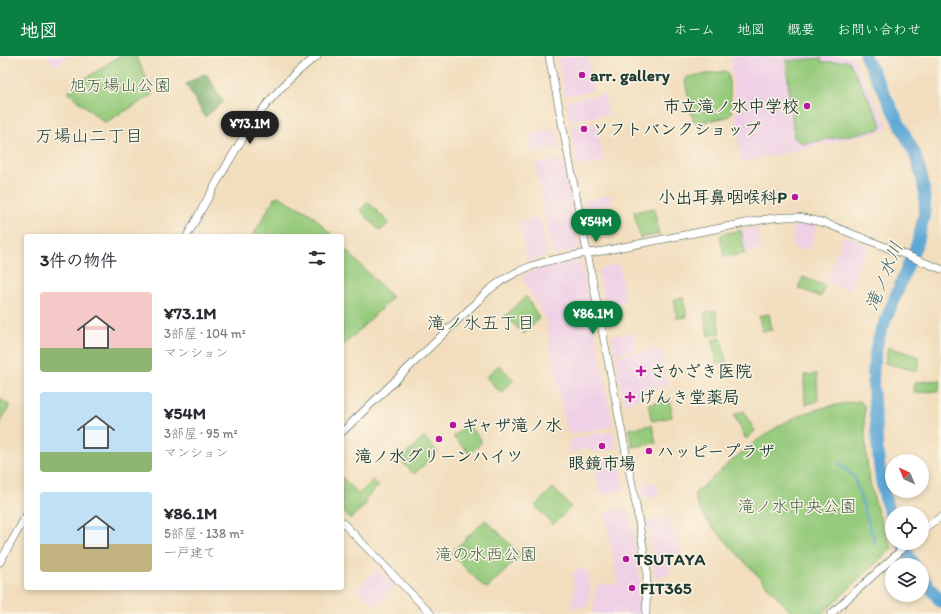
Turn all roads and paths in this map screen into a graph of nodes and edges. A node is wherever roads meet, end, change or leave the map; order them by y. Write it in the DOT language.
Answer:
graph roads {
  1 [pos="317,56"];
  2 [pos="549,56"];
  3 [pos="188,234"];
  4 [pos="587,254"];
  5 [pos="941,269"];
  6 [pos="344,430"];
  7 [pos="941,517"];
  8 [pos="24,520"];
  9 [pos="344,524"];
  10 [pos="929,525"];
  11 [pos="902,550"];
  12 [pos="0,562"];
  13 [pos="431,614"];
  14 [pos="646,614"];
  15 [pos="832,614"];
  1 -- 3 [label="street"];
  2 -- 4 [label="street"];
  4 -- 5 [label="street"];
  4 -- 6 [label="street"];
  4 -- 14 [label="street"];
  7 -- 10 [label="street"];
  8 -- 12 [label="street"];
  9 -- 13 [label="street"];
  11 -- 15 [label="street"];
}
